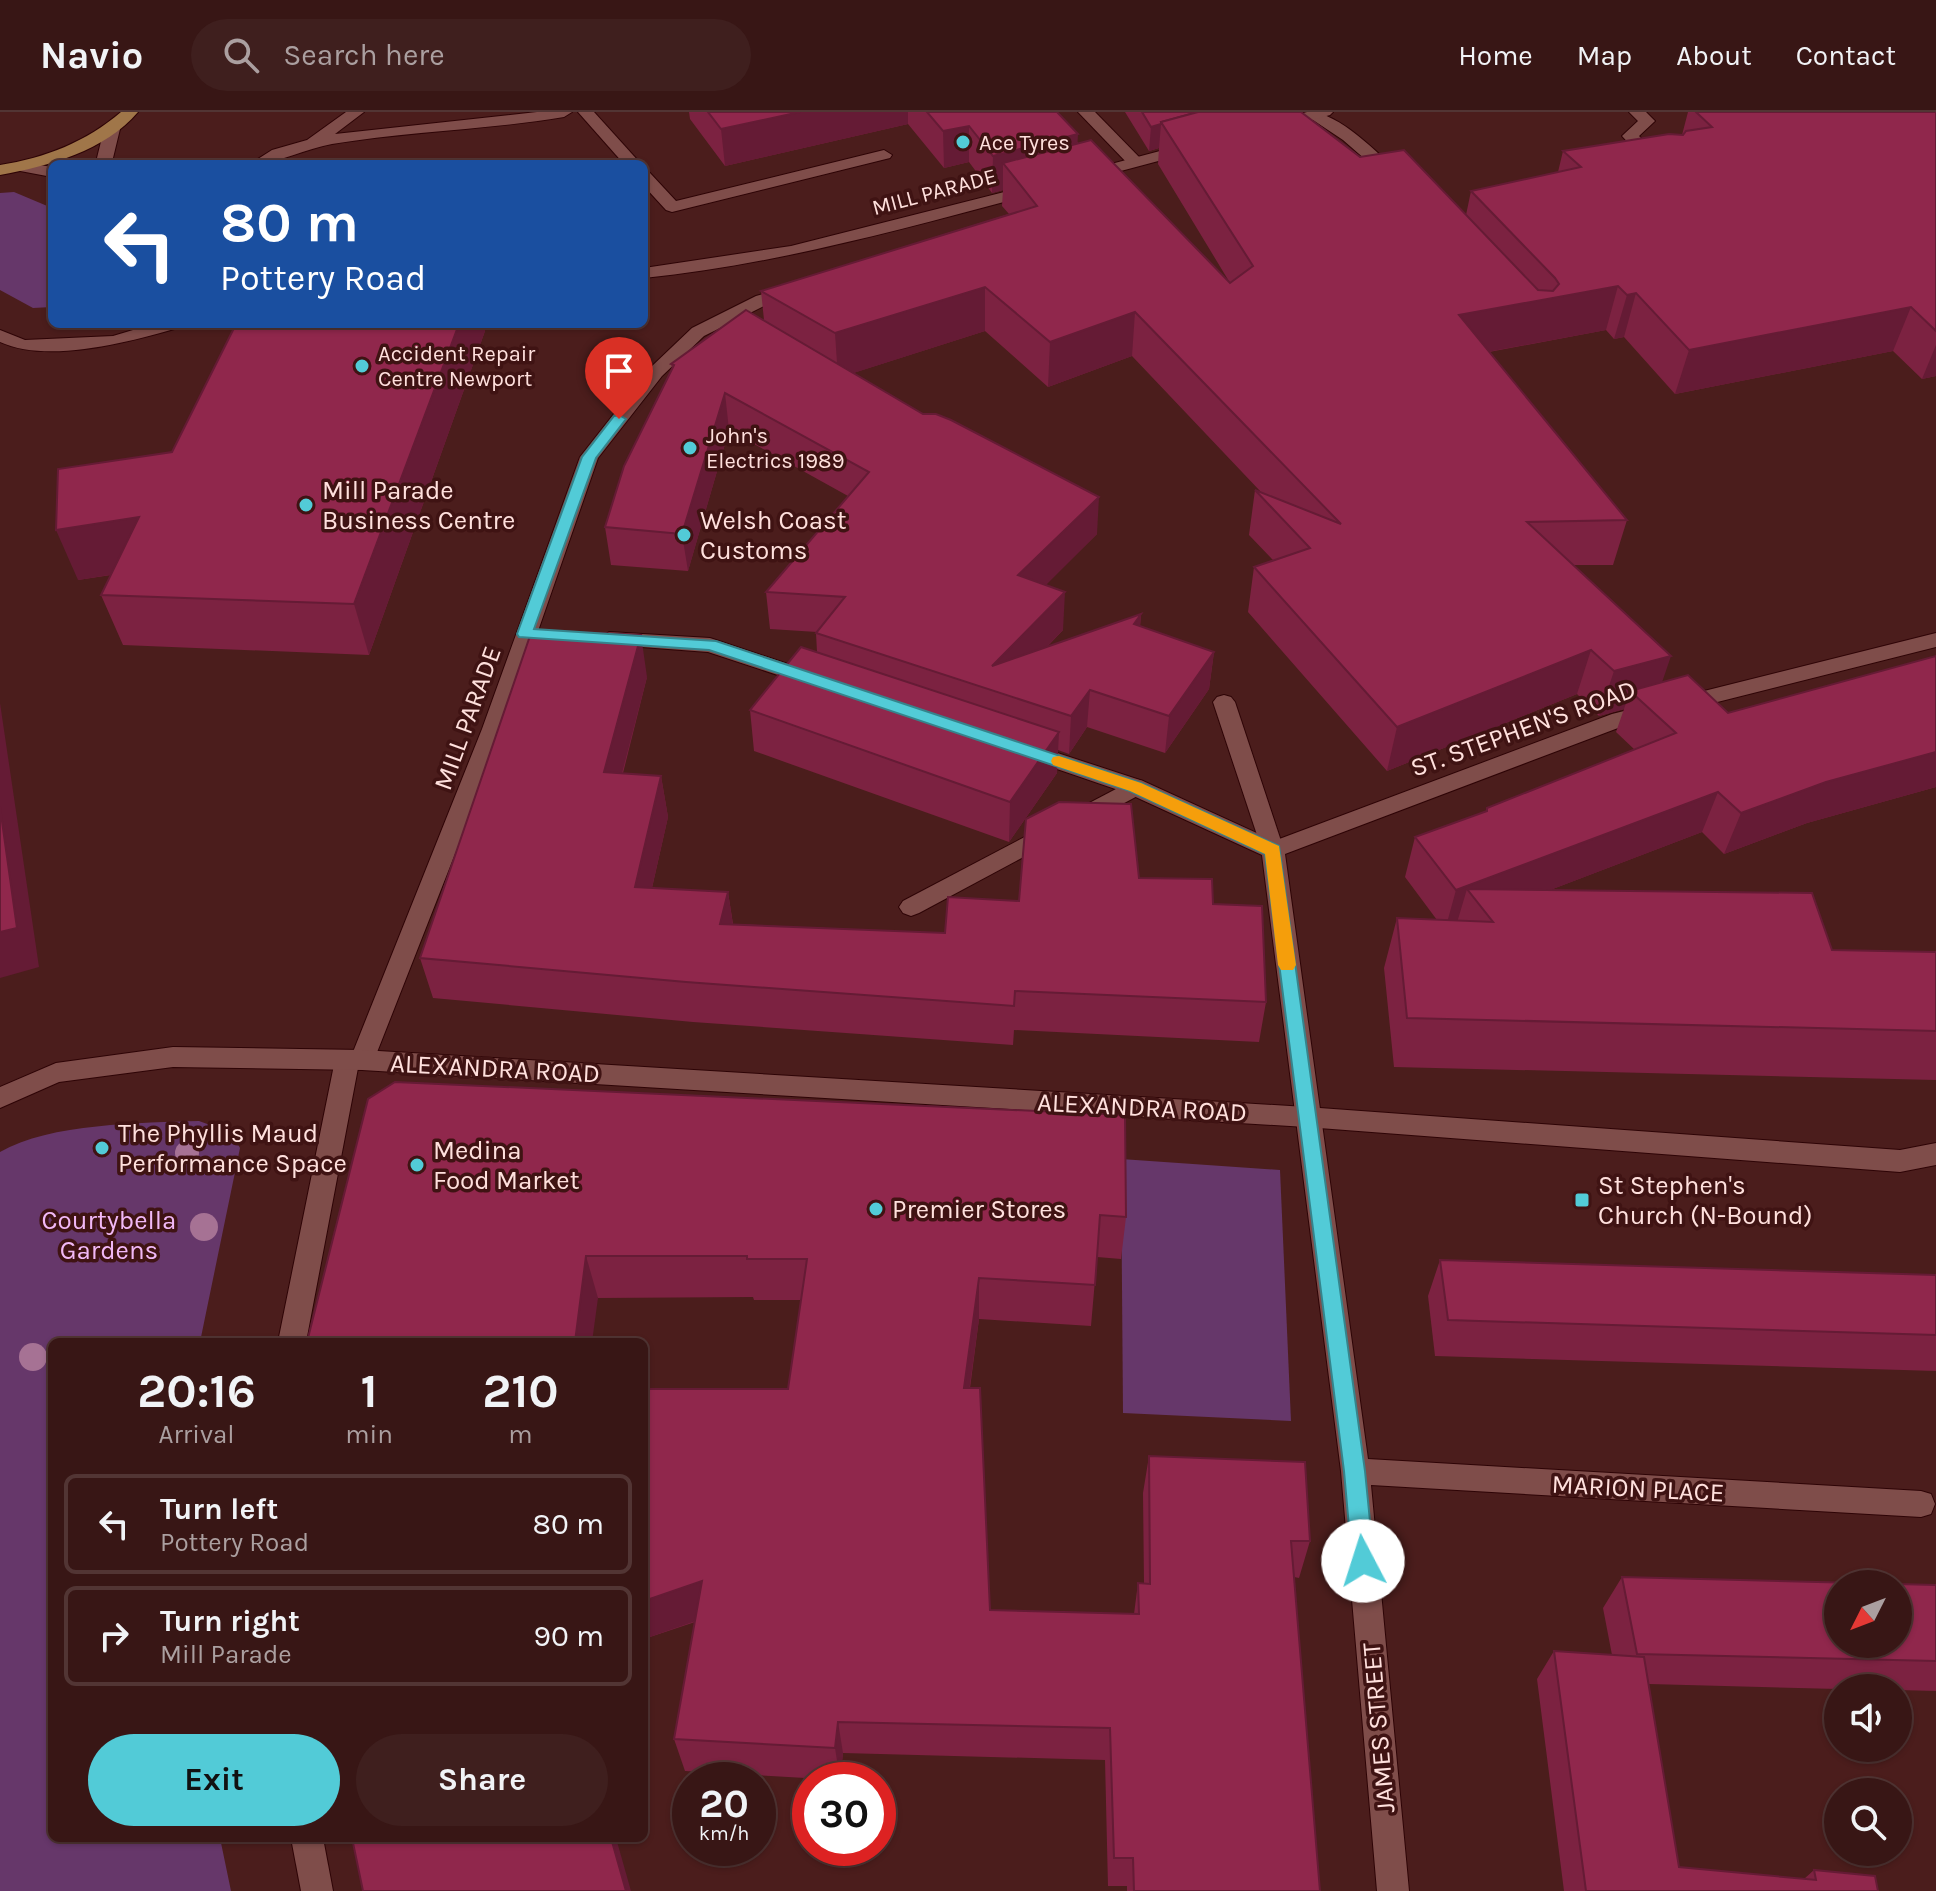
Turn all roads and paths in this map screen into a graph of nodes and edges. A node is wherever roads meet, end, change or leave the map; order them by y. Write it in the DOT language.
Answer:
graph roads {
  1 [pos="130,112"];
  2 [pos="356,112"];
  3 [pos="564,112"];
  4 [pos="586,112"];
  5 [pos="1086,112"];
  6 [pos="1637,112"];
  7 [pos="1320,113"];
  8 [pos="112,129"];
  9 [pos="1255,131"];
  10 [pos="313,142"];
  11 [pos="1210,142"];
  12 [pos="884,155"];
  13 [pos="106,160"];
  14 [pos="265,160"];
  15 [pos="629,160"];
  16 [pos="1135,162"];
  17 [pos="21,167"];
  18 [pos="0,170"];
  19 [pos="48,171"];
  20 [pos="1665,172"];
  21 [pos="1077,178"];
  22 [pos="648,180"];
  23 [pos="1047,185"];
  24 [pos="1406,189"];
  25 [pos="648,273"];
  26 [pos="806,286"];
  27 [pos="158,328"];
  28 [pos="0,335"];
  29 [pos="525,634"];
  30 [pos="552,636"];
  31 [pos="594,638"];
  32 [pos="1936,640"];
  33 [pos="827,684"];
  34 [pos="1224,702"];
  35 [pos="1003,743"];
  36 [pos="1135,787"];
  37 [pos="1273,850"];
  38 [pos="911,907"];
  39 [pos="354,1060"];
  40 [pos="0,1098"];
  41 [pos="1306,1117"];
  42 [pos="1936,1154"];
  43 [pos="1900,1161"];
  44 [pos="1936,1166"];
  45 [pos="293,1338"];
  46 [pos="1355,1471"];
  47 [pos="1921,1504"];
  48 [pos="308,1842"];
  49 [pos="317,1891"];
  50 [pos="1393,1891"];
  1 -- 8 [label="main road"];
  2 -- 10 [label="street"];
  3 -- 10 [label="street"];
  4 -- 15 [label="street"];
  5 -- 16 [label="street"];
  6 -- 20 [label="street"];
  7 -- 9 [label="street"];
  7 -- 24 [label="street"];
  8 -- 13 [label="street"];
  8 -- 17 [label="main road"];
  10 -- 14 [label="street"];
  11 -- 16 [label="street"];
  12 -- 22 [label="street"];
  16 -- 21 [label="street"];
  17 -- 18 [label="main road"];
  17 -- 19 [label="street"];
  23 -- 25 [label="street, MILL PARADE"];
  26 -- 29 [label="street, MILL PARADE"];
  27 -- 28 [label="street"];
  29 -- 30 [label="street"];
  29 -- 39 [label="street, MILL PARADE"];
  31 -- 33 [label="street"];
  32 -- 37 [label="street, ST. STEPHEN'S ROAD"];
  34 -- 37 [label="street, JAMES STREET"];
  35 -- 36 [label="street"];
  36 -- 37 [label="street"];
  36 -- 38 [label="street"];
  37 -- 41 [label="street, JAMES STREET"];
  39 -- 40 [label="street, ALEXANDRA ROAD"];
  39 -- 41 [label="street, ALEXANDRA ROAD"];
  39 -- 45 [label="street, MILL PARADE"];
  41 -- 43 [label="street, ALEXANDRA ROAD"];
  41 -- 46 [label="street, JAMES STREET"];
  42 -- 43 [label="street, ALEXANDRA ROAD"];
  43 -- 44 [label="street"];
  46 -- 47 [label="street, MARION PLACE"];
  46 -- 50 [label="street, JAMES STREET"];
  48 -- 49 [label="street"];
}
